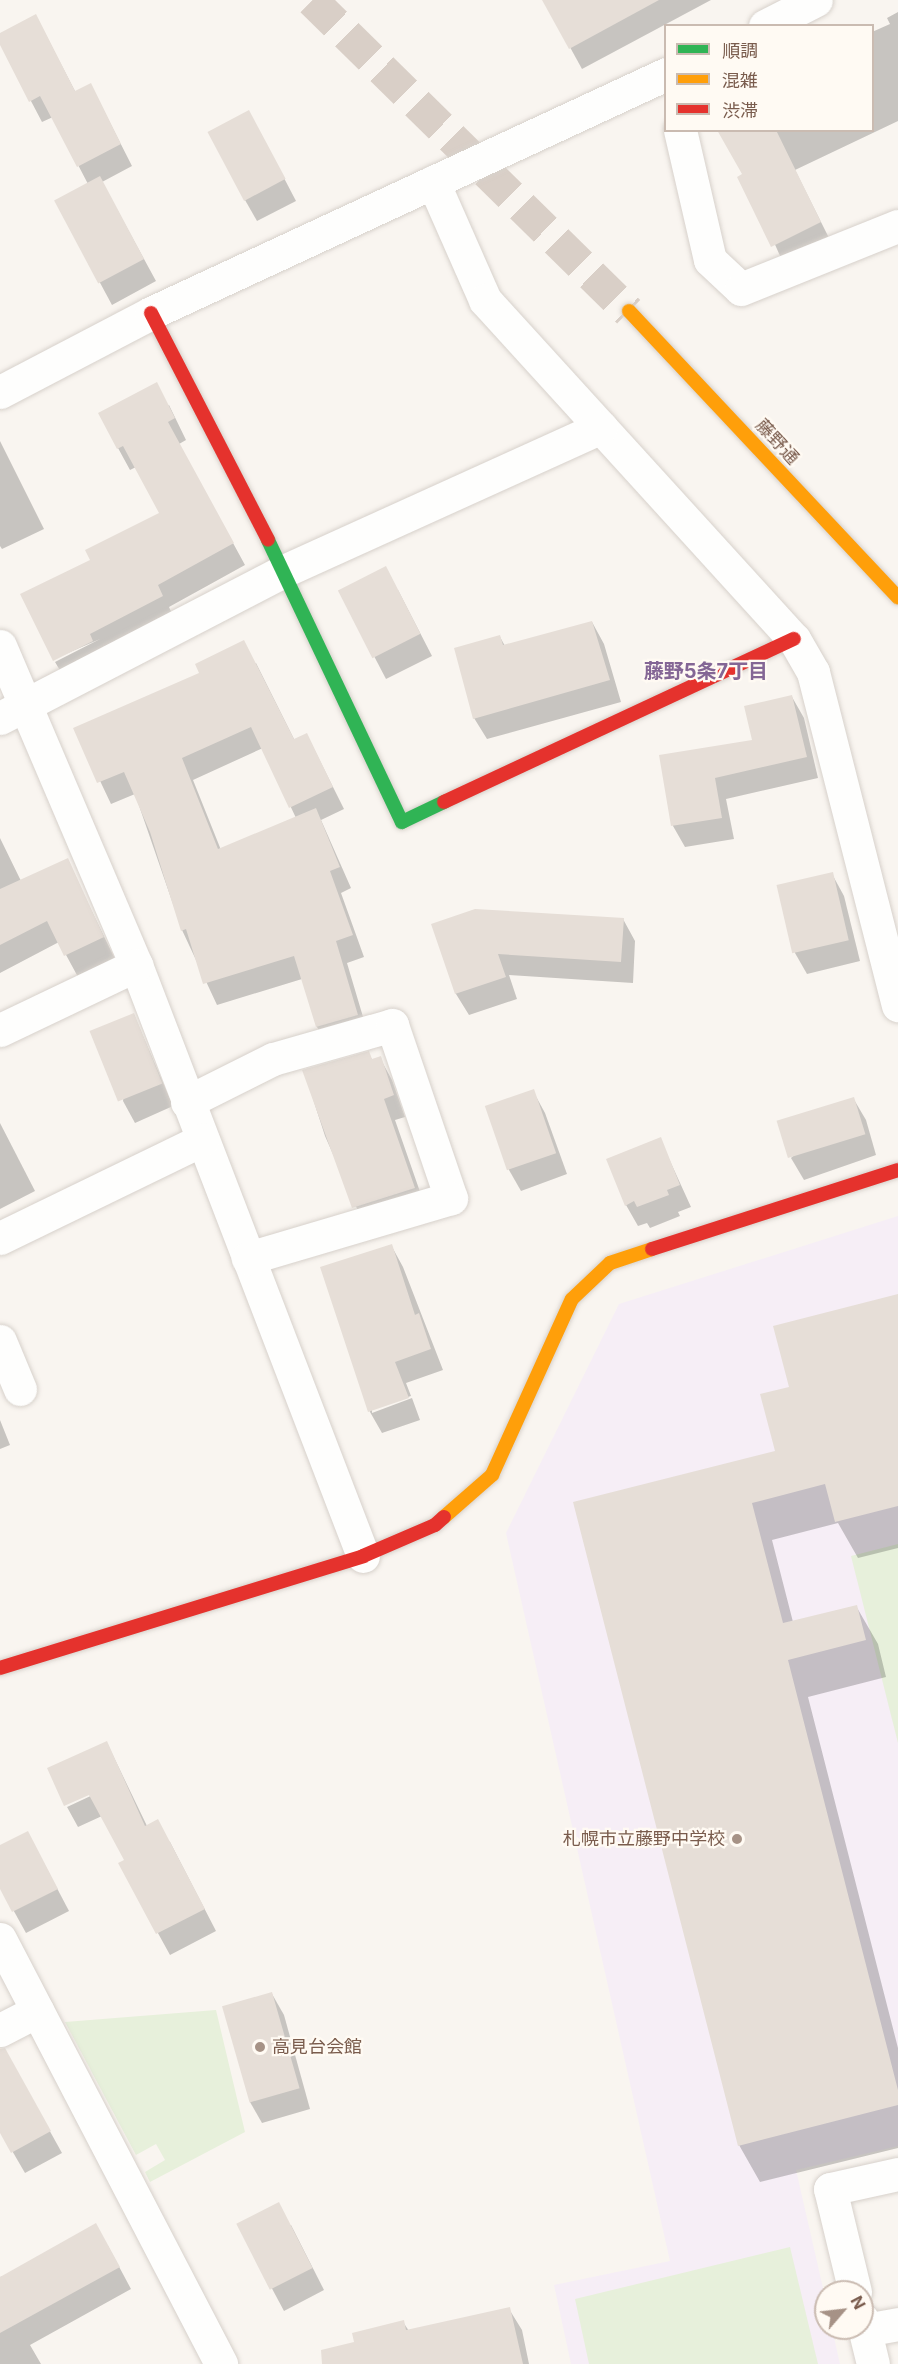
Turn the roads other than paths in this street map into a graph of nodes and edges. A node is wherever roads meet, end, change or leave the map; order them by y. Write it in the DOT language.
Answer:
graph roads {
  1 [pos="816,0"];
  2 [pos="769,24"];
  3 [pos="664,75"];
  4 [pos="680,132"];
  5 [pos="433,182"];
  6 [pos="898,226"];
  7 [pos="629,311"];
  8 [pos="151,313"];
  9 [pos="0,392"];
  10 [pos="601,427"];
  11 [pos="284,571"];
  12 [pos="898,597"];
  13 [pos="794,639"];
  14 [pos="0,646"];
  15 [pos="13,711"];
  16 [pos="136,965"];
  17 [pos="898,1005"];
  18 [pos="0,1030"];
  19 [pos="187,1102"];
  20 [pos="202,1140"];
  21 [pos="898,1170"];
  22 [pos="0,1238"];
  23 [pos="248,1258"];
  24 [pos="0,1341"];
  25 [pos="20,1389"];
  26 [pos="363,1556"];
  27 [pos="0,1668"];
  28 [pos="0,1939"];
  29 [pos="37,2010"];
  30 [pos="0,2031"];
  31 [pos="898,2174"];
  32 [pos="852,2280"];
  33 [pos="898,2324"];
  34 [pos="874,2325"];
  35 [pos="867,2340"];
  36 [pos="221,2364"];
  37 [pos="873,2364"];
  1 -- 2 [label="street"];
  3 -- 5 [label="street"];
  4 -- 6 [label="street"];
  5 -- 8 [label="street"];
  5 -- 10 [label="street"];
  7 -- 12 [label="street, 藤野通"];
  8 -- 9 [label="street"];
  8 -- 11 [label="street"];
  10 -- 11 [label="street"];
  10 -- 13 [label="street"];
  11 -- 13 [label="street"];
  11 -- 15 [label="street"];
  13 -- 17 [label="street"];
  14 -- 15 [label="street"];
  15 -- 16 [label="street"];
  16 -- 18 [label="street"];
  16 -- 19 [label="street"];
  19 -- 20 [label="street"];
  19 -- 23 [label="street"];
  20 -- 22 [label="street"];
  20 -- 23 [label="street"];
  21 -- 26 [label="street"];
  23 -- 26 [label="street"];
  24 -- 25 [label="street"];
  26 -- 27 [label="street"];
  28 -- 29 [label="street"];
  29 -- 30 [label="street"];
  29 -- 36 [label="street"];
  31 -- 32 [label="street"];
  33 -- 34 [label="street"];
  35 -- 37 [label="street"];
}
